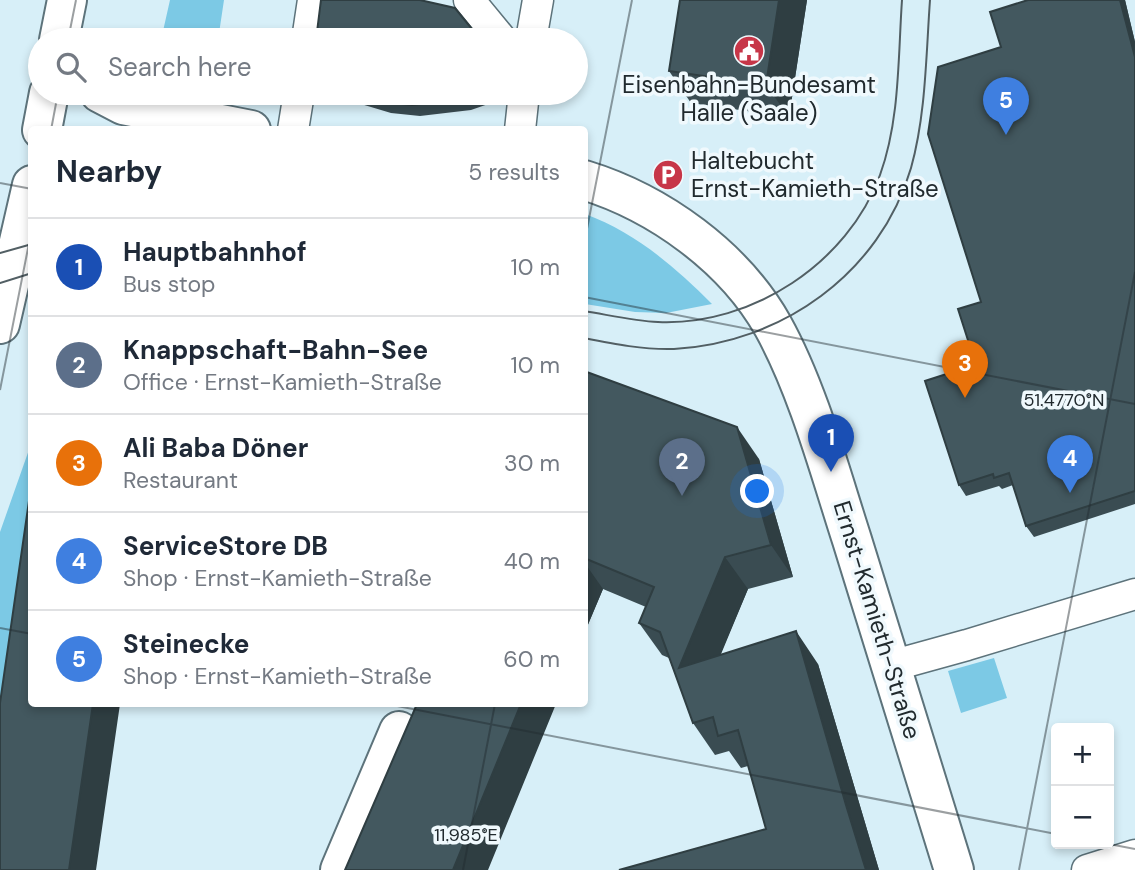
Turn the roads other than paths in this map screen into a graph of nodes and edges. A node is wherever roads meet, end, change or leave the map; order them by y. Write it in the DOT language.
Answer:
graph roads {
  1 [pos="67,0"];
  2 [pos="313,0"];
  3 [pos="469,0"];
  4 [pos="538,0"];
  5 [pos="61,28"];
  6 [pos="309,28"];
  7 [pos="492,28"];
  8 [pos="533,28"];
  9 [pos="47,105"];
  10 [pos="128,105"];
  11 [pos="297,105"];
  12 [pos="523,105"];
  13 [pos="43,126"];
  14 [pos="231,126"];
  15 [pos="294,126"];
  16 [pos="520,126"];
  17 [pos="588,181"];
  18 [pos="28,202"];
  19 [pos="0,324"];
  20 [pos="1135,594"];
  21 [pos="891,666"];
  22 [pos="399,731"];
  23 [pos="1135,855"];
  24 [pos="340,870"];
  25 [pos="954,870"];
  26 [pos="1087,870"];
  1 -- 5 [label="street"];
  2 -- 6 [label="lane"];
  3 -- 7 [label="lane"];
  4 -- 8 [label="lane"];
  9 -- 13 [label="street"];
  10 -- 14 [label="street"];
  11 -- 15 [label="lane"];
  12 -- 16 [label="lane"];
  17 -- 21 [label="street, Ernst-Kamieth-Straße"];
  18 -- 19 [label="street"];
  20 -- 21 [label="lane"];
  21 -- 25 [label="street, Ernst-Kamieth-Straße"];
  22 -- 24 [label="street"];
  23 -- 26 [label="lane"];
}
